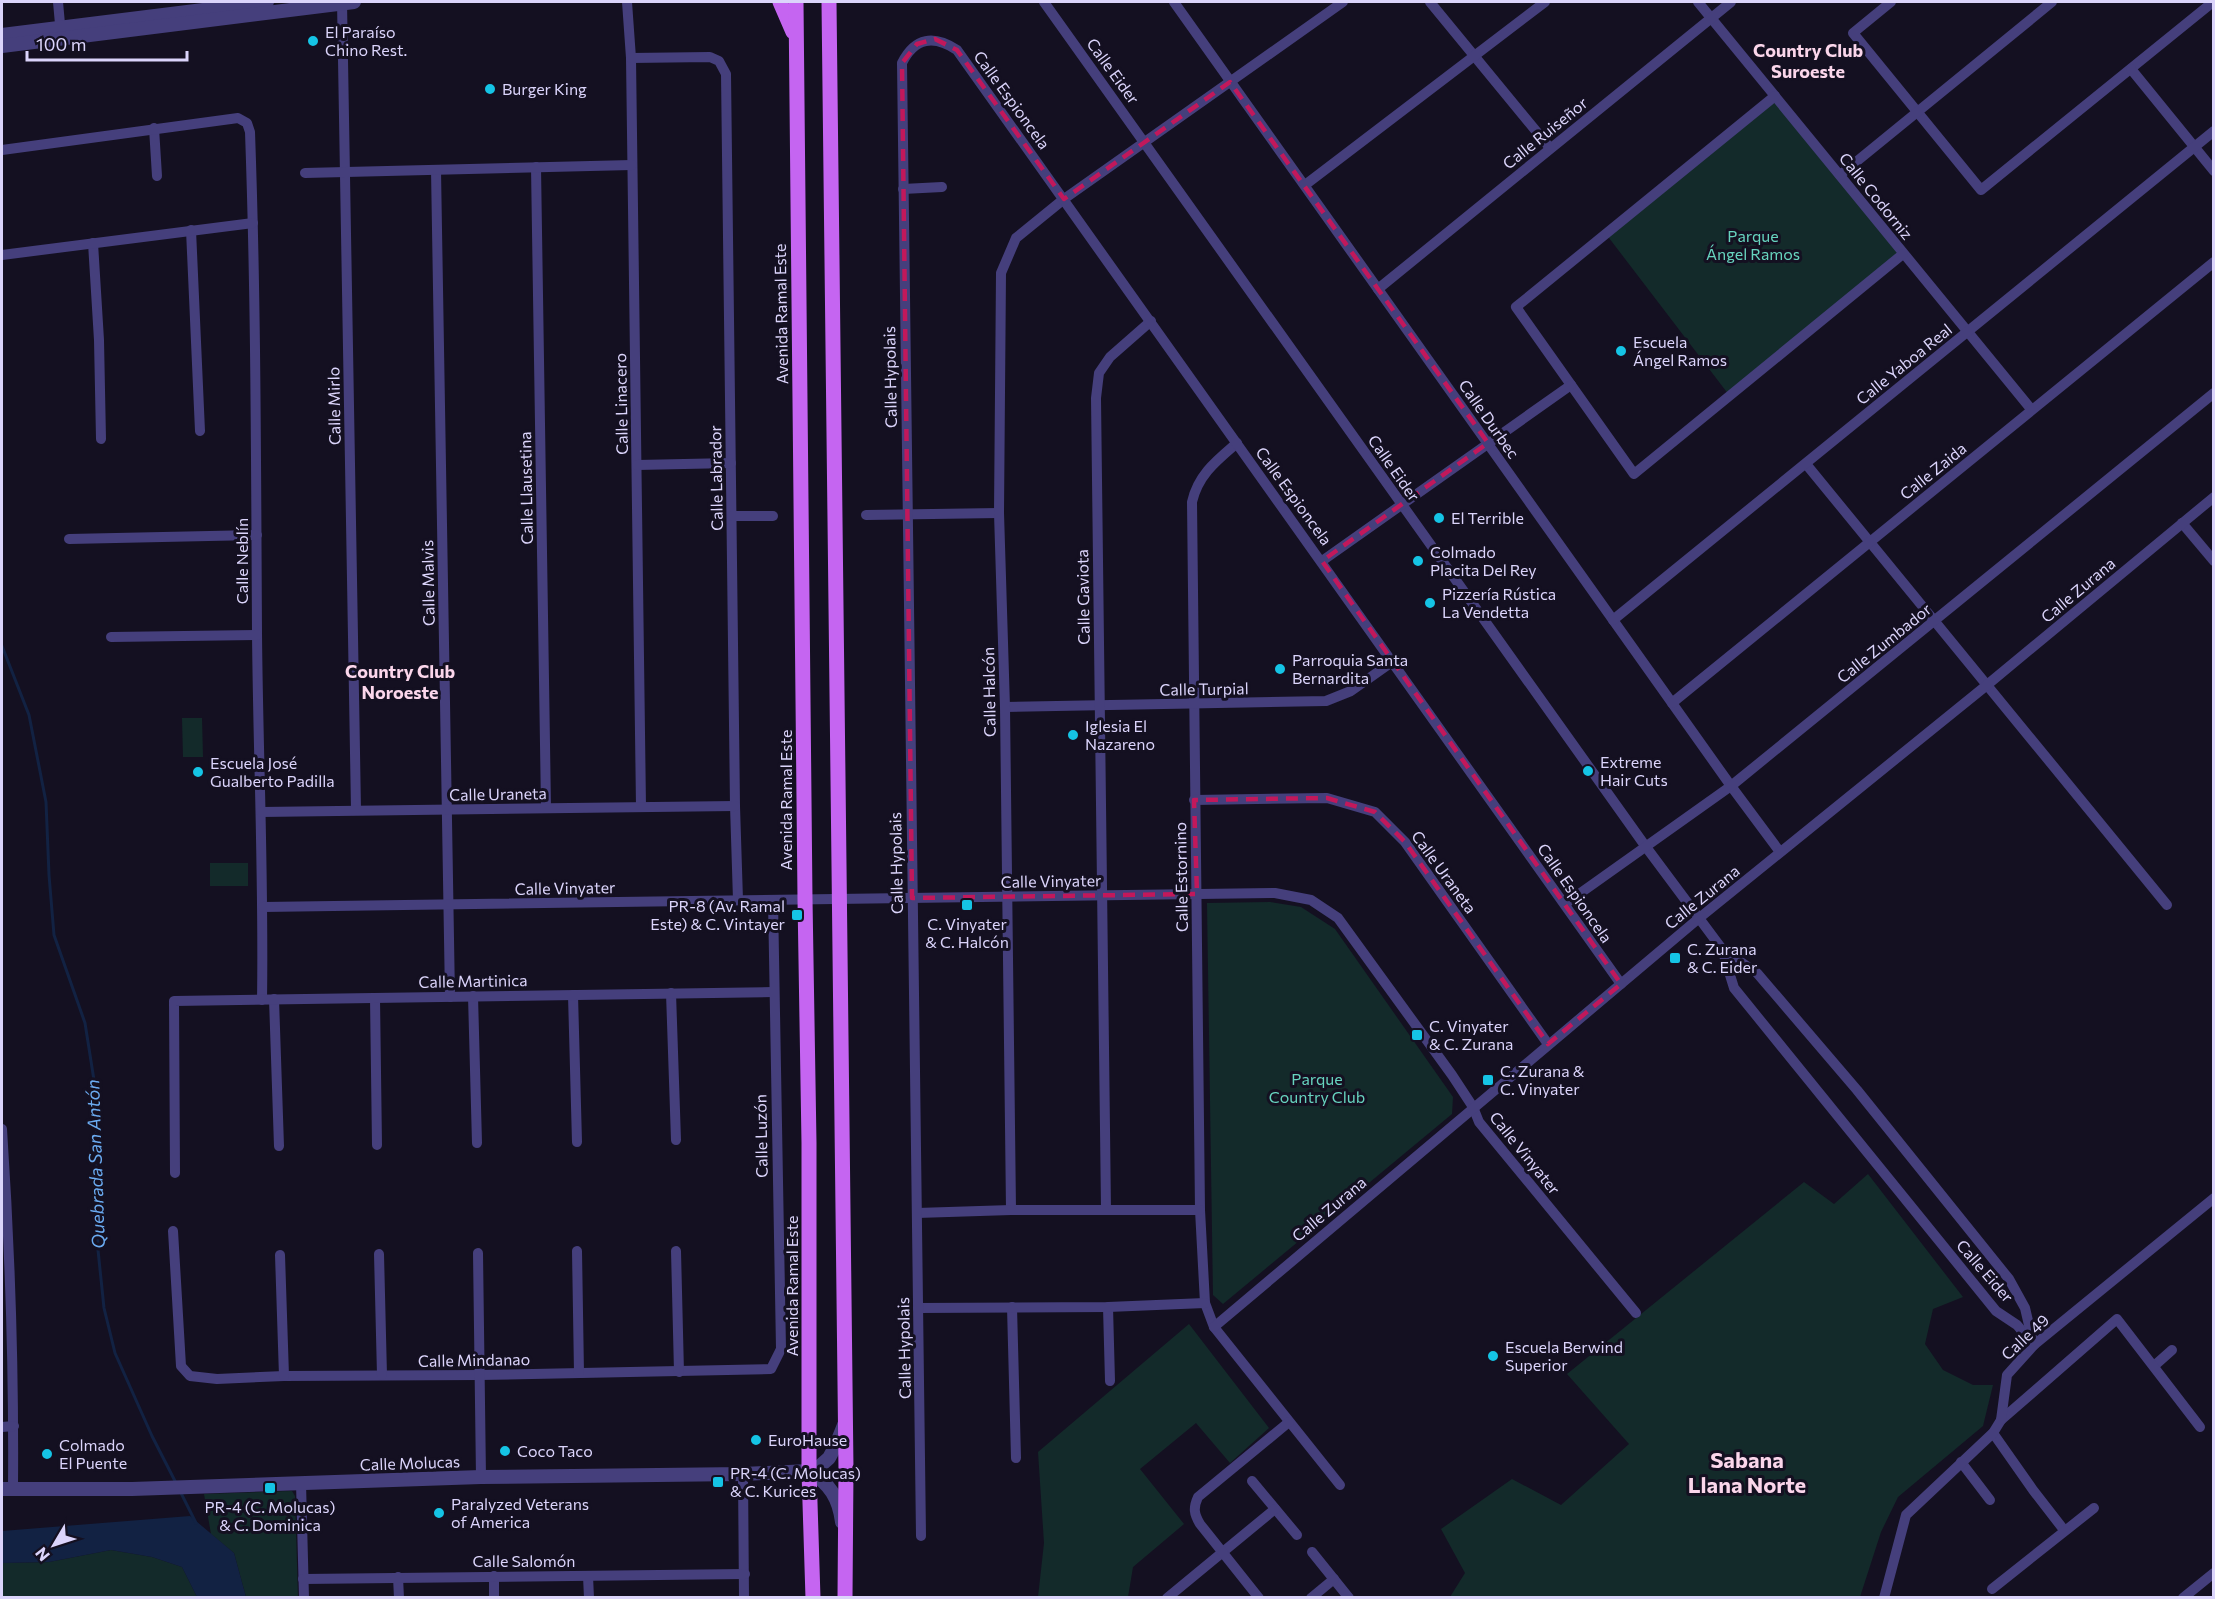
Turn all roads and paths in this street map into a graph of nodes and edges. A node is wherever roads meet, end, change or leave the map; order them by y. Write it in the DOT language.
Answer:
graph roads {
  1 [pos="58,2"];
  2 [pos="346,2"];
  3 [pos="627,2"];
  4 [pos="780,2"];
  5 [pos="796,2"];
  6 [pos="829,2"];
  7 [pos="838,2"];
  8 [pos="1044,2"];
  9 [pos="1174,2"];
  10 [pos="1343,2"];
  11 [pos="1430,2"];
  12 [pos="1545,2"];
  13 [pos="1698,2"];
  14 [pos="1731,2"];
  15 [pos="1891,2"];
  16 [pos="2052,2"];
  17 [pos="2213,2"];
  18 [pos="267,5"];
  19 [pos="1711,18"];
  20 [pos="61,33"];
  21 [pos="2,35"];
  22 [pos="795,36"];
  23 [pos="932,40"];
  24 [pos="2,46"];
  25 [pos="829,46"];
  26 [pos="1474,55"];
  27 [pos="631,58"];
  28 [pos="2131,69"];
  29 [pos="1230,82"];
  30 [pos="1775,96"];
  31 [pos="1917,111"];
  32 [pos="154,128"];
  33 [pos="2214,131"];
  34 [pos="1145,142"];
  35 [pos="2194,147"];
  36 [pos="1550,148"];
  37 [pos="2,150"];
  38 [pos="632,165"];
  39 [pos="536,167"];
  40 [pos="436,170"];
  41 [pos="2214,171"];
  42 [pos="344,172"];
  43 [pos="306,173"];
  44 [pos="1840,175"];
  45 [pos="157,176"];
  46 [pos="1305,185"];
  47 [pos="942,187"];
  48 [pos="903,189"];
  49 [pos="1064,199"];
  50 [pos="254,223"];
  51 [pos="191,230"];
  52 [pos="93,243"];
  53 [pos="1903,254"];
  54 [pos="2,255"];
  55 [pos="2214,262"];
  56 [pos="1378,289"];
  57 [pos="1151,321"];
  58 [pos="1967,332"];
  59 [pos="1571,385"];
  60 [pos="2214,393"];
  61 [pos="2031,410"];
  62 [pos="200,431"];
  63 [pos="101,439"];
  64 [pos="1237,444"];
  65 [pos="1488,444"];
  66 [pos="731,463"];
  67 [pos="1806,464"];
  68 [pos="637,465"];
  69 [pos="2214,497"];
  70 [pos="1402,505"];
  71 [pos="999,513"];
  72 [pos="866,514"];
  73 [pos="907,514"];
  74 [pos="732,516"];
  75 [pos="773,516"];
  76 [pos="2182,523"];
  77 [pos="257,535"];
  78 [pos="69,540"];
  79 [pos="1870,542"];
  80 [pos="1322,561"];
  81 [pos="2214,561"];
  82 [pos="1613,620"];
  83 [pos="1935,621"];
  84 [pos="257,634"];
  85 [pos="111,637"];
  86 [pos="1392,662"];
  87 [pos="1986,684"];
  88 [pos="1672,703"];
  89 [pos="1194,704"];
  90 [pos="1099,706"];
  91 [pos="1005,707"];
  92 [pos="1731,786"];
  93 [pos="1194,800"];
  94 [pos="735,806"];
  95 [pos="641,807"];
  96 [pos="546,808"];
  97 [pos="447,809"];
  98 [pos="356,810"];
  99 [pos="261,812"];
  100 [pos="1646,847"];
  101 [pos="1780,852"];
  102 [pos="1197,894"];
  103 [pos="1102,895"];
  104 [pos="1007,896"];
  105 [pos="912,898"];
  106 [pos="805,899"];
  107 [pos="840,899"];
  108 [pos="738,900"];
  109 [pos="773,900"];
  110 [pos="449,904"];
  111 [pos="1565,904"];
  112 [pos="2167,905"];
  113 [pos="263,907"];
  114 [pos="1698,919"];
  115 [pos="1722,949"];
  116 [pos="1621,984"];
  117 [pos="773,992"];
  118 [pos="671,993"];
  119 [pos="573,995"];
  120 [pos="473,996"];
  121 [pos="450,997"];
  122 [pos="375,998"];
  123 [pos="274,999"];
  124 [pos="262,1000"];
  125 [pos="1548,1044"];
  126 [pos="1473,1107"];
  127 [pos="2,1130"];
  128 [pos="676,1140"];
  129 [pos="577,1142"];
  130 [pos="477,1143"];
  131 [pos="377,1145"];
  132 [pos="279,1146"];
  133 [pos="175,1173"];
  134 [pos="2214,1198"];
  135 [pos="1011,1210"];
  136 [pos="1106,1210"];
  137 [pos="1200,1210"];
  138 [pos="917,1213"];
  139 [pos="5,1229"];
  140 [pos="173,1231"];
  141 [pos="578,1251"];
  142 [pos="676,1251"];
  143 [pos="478,1253"];
  144 [pos="379,1254"];
  145 [pos="280,1255"];
  146 [pos="1205,1303"];
  147 [pos="1012,1307"];
  148 [pos="1108,1307"];
  149 [pos="918,1308"];
  150 [pos="1636,1312"];
  151 [pos="1214,1327"];
  152 [pos="6,1329"];
  153 [pos="2034,1345"];
  154 [pos="2172,1350"];
  155 [pos="2154,1366"];
  156 [pos="771,1369"];
  157 [pos="679,1372"];
  158 [pos="579,1373"];
  159 [pos="480,1375"];
  160 [pos="284,1376"];
  161 [pos="382,1376"];
  162 [pos="1110,1381"];
  163 [pos="846,1418"];
  164 [pos="2001,1420"];
  165 [pos="1288,1422"];
  166 [pos="14,1426"];
  167 [pos="2,1427"];
  168 [pos="2200,1427"];
  169 [pos="1993,1433"];
  170 [pos="1016,1458"];
  171 [pos="1961,1462"];
  172 [pos="809,1471"];
  173 [pos="743,1474"];
  174 [pos="481,1477"];
  175 [pos="1252,1481"];
  176 [pos="301,1483"];
  177 [pos="1340,1485"];
  178 [pos="7,1489"];
  179 [pos="1990,1500"];
  180 [pos="2094,1508"];
  181 [pos="1275,1509"];
  182 [pos="2064,1530"];
  183 [pos="1297,1535"];
  184 [pos="921,1536"];
  185 [pos="844,1544"];
  186 [pos="1312,1552"];
  187 [pos="1221,1553"];
  188 [pos="2214,1573"];
  189 [pos="745,1574"];
  190 [pos="494,1576"];
  191 [pos="588,1576"];
  192 [pos="398,1577"];
  193 [pos="303,1579"];
  194 [pos="1334,1579"];
  195 [pos="1992,1589"];
  196 [pos="303,1598"];
  197 [pos="399,1598"];
  198 [pos="494,1598"];
  199 [pos="589,1598"];
  200 [pos="744,1598"];
  201 [pos="813,1598"];
  202 [pos="845,1598"];
  203 [pos="1167,1598"];
  204 [pos="1258,1598"];
  205 [pos="1311,1598"];
  206 [pos="1348,1598"];
  207 [pos="1884,1598"];
  208 [pos="2183,1598"];
  1 -- 20 [label="street"];
  2 -- 18 [label="street"];
  2 -- 42 [label="street, Calle Mirlo"];
  3 -- 27 [label="street, Calle Linacero"];
  4 -- 22 [label="main road"];
  5 -- 22 [label="main road, Avenida Ramal Este"];
  6 -- 25 [label="main road"];
  7 -- 25 [label="main road"];
  8 -- 34 [label="street, Calle Eider"];
  9 -- 29 [label="street, Calle Durbec"];
  10 -- 29 [label="street, Calle Halcón"];
  11 -- 26 [label="street"];
  12 -- 26 [label="street"];
  13 -- 19 [label="street, Calle Codorniz"];
  14 -- 19 [label="street, Calle Ruiseñor"];
  15 -- 31 [label="street"];
  16 -- 31 [label="street"];
  17 -- 28 [label="street"];
  18 -- 20 [label="street"];
  19 -- 30 [label="street, Calle Codorniz"];
  19 -- 36 [label="street, Calle Ruiseñor"];
  20 -- 21 [label="street"];
  20 -- 24 [label="street"];
  22 -- 106 [label="main road, Avenida Ramal Este"];
  23 -- 48 [label="street, Calle Hypolais"];
  23 -- 49 [label="street, Calle Espioncela"];
  25 -- 107 [label="main road"];
  26 -- 36 [label="street"];
  26 -- 46 [label="street"];
  27 -- 38 [label="street, Calle Linacero"];
  27 -- 66 [label="street, Calle Labrador"];
  28 -- 31 [label="street"];
  28 -- 35 [label="street"];
  29 -- 34 [label="street, Calle Halcón"];
  29 -- 46 [label="street, Calle Durbec"];
  30 -- 44 [label="street, Calle Codorniz"];
  30 -- 59 [label="street"];
  31 -- 44 [label="street"];
  32 -- 37 [label="street"];
  32 -- 45 [label="street"];
  32 -- 50 [label="street, Calle Neblín"];
  33 -- 35 [label="street, Calle Yaboa Real"];
  34 -- 49 [label="street, Calle Halcón"];
  34 -- 70 [label="street, Calle Eider"];
  35 -- 41 [label="street"];
  35 -- 58 [label="street, Calle Yaboa Real"];
  36 -- 56 [label="street, Calle Ruiseñor"];
  38 -- 39 [label="street"];
  38 -- 68 [label="street, Calle Linacero"];
  39 -- 40 [label="street"];
  39 -- 96 [label="street, Calle Llausetina"];
  40 -- 42 [label="street"];
  40 -- 97 [label="street, Calle Malvis"];
  42 -- 43 [label="street"];
  42 -- 98 [label="street, Calle Mirlo"];
  44 -- 53 [label="street, Calle Codorniz"];
  46 -- 56 [label="street, Calle Durbec"];
  47 -- 48 [label="street"];
  48 -- 73 [label="street, Calle Hypolais"];
  49 -- 57 [label="street, Calle Espioncela"];
  49 -- 71 [label="street, Calle Halcón"];
  50 -- 51 [label="street"];
  50 -- 77 [label="street, Calle Neblín"];
  51 -- 52 [label="street"];
  51 -- 62 [label="street"];
  52 -- 54 [label="street"];
  52 -- 63 [label="street"];
  53 -- 58 [label="street, Calle Codorniz"];
  53 -- 59 [label="street"];
  55 -- 61 [label="street, Calle Zaida"];
  56 -- 65 [label="street, Calle Durbec"];
  57 -- 64 [label="street, Calle Espioncela"];
  57 -- 90 [label="street, Calle Gaviota"];
  58 -- 61 [label="street, Calle Codorniz"];
  58 -- 67 [label="street, Calle Yaboa Real"];
  59 -- 65 [label="street"];
  60 -- 83 [label="street, Calle Zumbador"];
  61 -- 79 [label="street, Calle Zaida"];
  64 -- 80 [label="street, Calle Espioncela"];
  64 -- 89 [label="street, Calle Estornino"];
  65 -- 70 [label="street"];
  65 -- 82 [label="street, Calle Durbec"];
  66 -- 68 [label="street"];
  66 -- 74 [label="street, Calle Labrador"];
  67 -- 79 [label="street"];
  67 -- 82 [label="street, Calle Yaboa Real"];
  68 -- 95 [label="street, Calle Linacero"];
  69 -- 76 [label="street, Calle Zurana"];
  70 -- 80 [label="street"];
  70 -- 100 [label="street, Calle Eider"];
  71 -- 73 [label="street"];
  71 -- 91 [label="street, Calle Halcón"];
  72 -- 73 [label="street"];
  73 -- 105 [label="street, Calle Hypolais"];
  74 -- 75 [label="street"];
  74 -- 94 [label="street, Calle Labrador"];
  76 -- 81 [label="street"];
  76 -- 87 [label="street, Calle Zurana"];
  77 -- 78 [label="street"];
  77 -- 84 [label="street, Calle Neblín"];
  79 -- 83 [label="street"];
  79 -- 88 [label="street, Calle Zaida"];
  80 -- 86 [label="street, Calle Espioncela"];
  82 -- 88 [label="street, Calle Durbec"];
  83 -- 87 [label="street"];
  83 -- 92 [label="street, Calle Zumbador"];
  84 -- 85 [label="street"];
  84 -- 99 [label="street, Calle Neblín"];
  86 -- 89 [label="street, Calle Turpial"];
  86 -- 111 [label="street, Calle Espioncela"];
  87 -- 101 [label="street, Calle Zurana"];
  87 -- 112 [label="street"];
  88 -- 92 [label="street, Calle Durbec"];
  89 -- 90 [label="street, Calle Turpial"];
  89 -- 93 [label="street, Calle Estornino"];
  90 -- 91 [label="street, Calle Turpial"];
  90 -- 103 [label="street, Calle Gaviota"];
  91 -- 104 [label="street, Calle Halcón"];
  92 -- 100 [label="street, Calle Zumbador"];
  92 -- 101 [label="street, Calle Durbec"];
  93 -- 102 [label="street, Calle Estornino"];
  93 -- 125 [label="street, Calle Uraneta"];
  94 -- 95 [label="street, Calle Uraneta"];
  94 -- 108 [label="street, Calle Labrador"];
  95 -- 96 [label="street, Calle Uraneta"];
  96 -- 97 [label="street, Calle Uraneta"];
  97 -- 98 [label="street, Calle Uraneta"];
  97 -- 110 [label="street, Calle Malvis"];
  98 -- 99 [label="street, Calle Uraneta"];
  99 -- 113 [label="street, Calle Neblín"];
  100 -- 111 [label="street, Calle Zumbador"];
  100 -- 114 [label="street, Calle Eider"];
  101 -- 114 [label="street, Calle Zurana"];
  102 -- 103 [label="street, Calle Vinyater"];
  102 -- 126 [label="street, Calle Vinyater"];
  102 -- 137 [label="street, Calle Estornino"];
  103 -- 104 [label="street, Calle Vinyater"];
  103 -- 136 [label="street, Calle Gaviota"];
  104 -- 105 [label="street, Calle Vinyater"];
  104 -- 135 [label="street, Calle Halcón"];
  105 -- 107 [label="street, Calle Vinyater"];
  105 -- 138 [label="street, Calle Hypolais"];
  106 -- 107 [label="street, Calle Vinyater"];
  106 -- 109 [label="street, Calle Vinyater"];
  106 -- 172 [label="main road, Avenida Ramal Este"];
  107 -- 163 [label="main road"];
  108 -- 109 [label="street, Calle Vinyater"];
  108 -- 110 [label="street, Calle Vinyater"];
  109 -- 117 [label="street, Calle Luzón"];
  110 -- 113 [label="street, Calle Vinyater"];
  110 -- 121 [label="street, Calle Malvis"];
  111 -- 116 [label="street, Calle Espioncela"];
  113 -- 124 [label="street, Calle Neblín"];
  114 -- 115 [label="street, Calle Eider"];
  114 -- 116 [label="street, Calle Zurana"];
  115 -- 153 [label="street, Calle Eider"];
  115 -- 153 [label="street, Calle Eider"];
  116 -- 125 [label="street, Calle Zurana"];
  117 -- 118 [label="street, Calle Martinica"];
  117 -- 156 [label="street, Calle Luzón"];
  118 -- 119 [label="street, Calle Martinica"];
  118 -- 128 [label="street"];
  119 -- 120 [label="street, Calle Martinica"];
  119 -- 129 [label="street"];
  120 -- 121 [label="street, Calle Martinica"];
  120 -- 130 [label="street"];
  121 -- 122 [label="street, Calle Martinica"];
  122 -- 123 [label="street, Calle Martinica"];
  122 -- 131 [label="street"];
  123 -- 124 [label="street, Calle Martinica"];
  123 -- 132 [label="street"];
  124 -- 133 [label="street, Calle Martinica"];
  125 -- 126 [label="street, Calle Zurana"];
  126 -- 150 [label="street, Calle Vinyater"];
  126 -- 151 [label="street, Calle Zurana"];
  127 -- 139 [label="street"];
  134 -- 153 [label="street, Calle 49"];
  135 -- 136 [label="street"];
  135 -- 138 [label="street"];
  136 -- 137 [label="street"];
  137 -- 146 [label="street, Calle Estornino"];
  138 -- 149 [label="street, Calle Hypolais"];
  139 -- 152 [label="street"];
  140 -- 160 [label="street, Calle Mindanao"];
  141 -- 158 [label="street"];
  142 -- 157 [label="street"];
  143 -- 159 [label="street"];
  144 -- 161 [label="street"];
  145 -- 160 [label="street"];
  146 -- 148 [label="street"];
  146 -- 151 [label="street, Calle Estornino"];
  147 -- 148 [label="street"];
  147 -- 149 [label="street"];
  147 -- 170 [label="street"];
  148 -- 162 [label="street"];
  149 -- 184 [label="street, Calle Hypolais"];
  151 -- 165 [label="street, Calle Estornino"];
  152 -- 166 [label="street"];
  153 -- 164 [label="street, Calle 49"];
  154 -- 155 [label="street"];
  155 -- 164 [label="street"];
  155 -- 168 [label="street"];
  156 -- 157 [label="street, Calle Mindanao"];
  157 -- 158 [label="street, Calle Mindanao"];
  158 -- 159 [label="street, Calle Mindanao"];
  159 -- 161 [label="street, Calle Mindanao"];
  159 -- 174 [label="street"];
  160 -- 161 [label="street, Calle Mindanao"];
  163 -- 172 [label="street"];
  163 -- 185 [label="main road"];
  164 -- 169 [label="street, Calle 49"];
  165 -- 177 [label="street, Calle Estornino"];
  165 -- 187 [label="street"];
  166 -- 167 [label="street"];
  166 -- 178 [label="street"];
  169 -- 171 [label="street, Calle 49"];
  169 -- 182 [label="street"];
  171 -- 179 [label="street"];
  171 -- 207 [label="street, Calle 49"];
  172 -- 173 [label="street, Calle Molucas"];
  172 -- 185 [label="street"];
  172 -- 201 [label="main road, Avenida Ramal Este"];
  173 -- 174 [label="street, Calle Molucas"];
  173 -- 189 [label="street"];
  174 -- 176 [label="street, Calle Molucas"];
  175 -- 181 [label="street"];
  176 -- 178 [label="street, Calle Molucas"];
  176 -- 193 [label="street"];
  180 -- 182 [label="street"];
  181 -- 183 [label="street"];
  181 -- 187 [label="street"];
  182 -- 195 [label="street"];
  185 -- 202 [label="main road"];
  186 -- 194 [label="street"];
  187 -- 203 [label="street"];
  187 -- 204 [label="street"];
  188 -- 208 [label="street"];
  189 -- 191 [label="street, Calle Salomón"];
  189 -- 200 [label="street"];
  190 -- 191 [label="street, Calle Salomón"];
  190 -- 192 [label="street, Calle Salomón"];
  190 -- 198 [label="street"];
  191 -- 199 [label="street"];
  192 -- 193 [label="street, Calle Salomón"];
  192 -- 197 [label="street"];
  193 -- 196 [label="street"];
  194 -- 205 [label="street"];
  194 -- 206 [label="street"];
}
